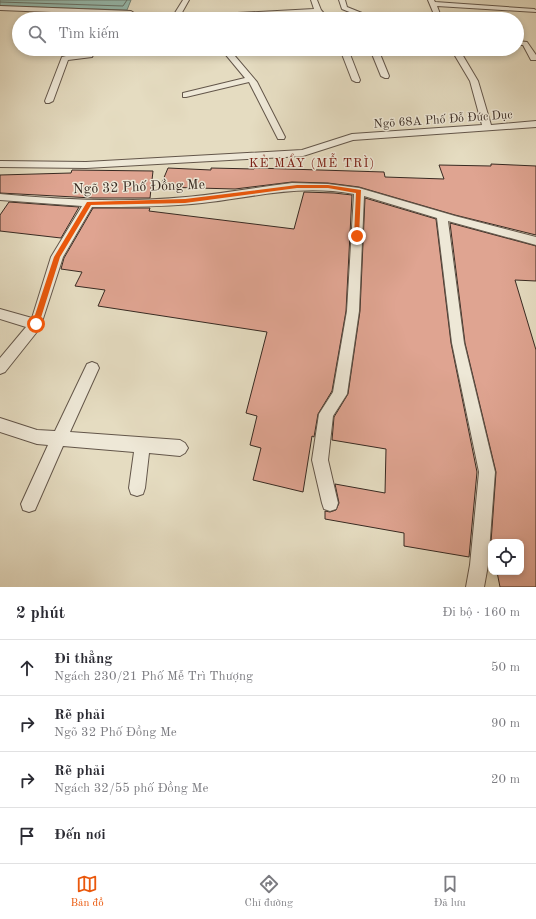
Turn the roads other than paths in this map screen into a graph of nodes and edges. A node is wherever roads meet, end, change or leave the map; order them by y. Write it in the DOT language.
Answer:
graph roads {
  1 [pos="186,0"];
  2 [pos="314,0"];
  3 [pos="342,0"];
  4 [pos="431,2"];
  5 [pos="0,8"];
  6 [pos="318,11"];
  7 [pos="534,11"];
  8 [pos="105,12"];
  9 [pos="179,12"];
  10 [pos="295,12"];
  11 [pos="355,12"];
  12 [pos="436,12"];
  13 [pos="524,43"];
  14 [pos="536,44"];
  15 [pos="524,46"];
  16 [pos="80,56"];
  17 [pos="231,56"];
  18 [pos="347,56"];
  19 [pos="377,56"];
  20 [pos="459,56"];
  21 [pos="534,58"];
  22 [pos="385,76"];
  23 [pos="250,79"];
  24 [pos="356,80"];
  25 [pos="186,96"];
  26 [pos="49,101"];
  27 [pos="536,124"];
  28 [pos="487,127"];
  29 [pos="281,137"];
  30 [pos="0,164"];
  31 [pos="359,191"];
  32 [pos="0,197"];
  33 [pos="89,203"];
  34 [pos="442,215"];
  35 [pos="536,241"];
  36 [pos="0,314"];
  37 [pos="36,324"];
  38 [pos="0,368"];
  39 [pos="92,368"];
  40 [pos="0,425"];
  41 [pos="59,438"];
  42 [pos="142,446"];
  43 [pos="180,448"];
  44 [pos="137,488"];
  45 [pos="330,503"];
  46 [pos="29,504"];
  47 [pos="475,587"];
  1 -- 9 [label="lane"];
  2 -- 6 [label="lane"];
  3 -- 11 [label="lane"];
  4 -- 7 [label="lane"];
  4 -- 12 [label="lane"];
  5 -- 8 [label="lane"];
  6 -- 10 [label="lane"];
  13 -- 14 [label="lane"];
  15 -- 21 [label="lane"];
  16 -- 26 [label="lane"];
  17 -- 23 [label="lane"];
  18 -- 24 [label="lane"];
  19 -- 22 [label="lane"];
  20 -- 28 [label="lane"];
  23 -- 25 [label="lane"];
  23 -- 29 [label="lane"];
  27 -- 28 [label="lane, Ngõ 68A Phố Đỗ Đức Dục"];
  28 -- 30 [label="lane, Ngõ 68A Phố Đỗ Đức Dục"];
  31 -- 33 [label="lane, Ngõ 32 Phố Đồng Me"];
  31 -- 34 [label="lane, Ngõ 32 Phố Đồng Me"];
  31 -- 45 [label="lane"];
  32 -- 33 [label="lane, Ngõ 32 Phố Đồng Me"];
  33 -- 37 [label="lane"];
  34 -- 35 [label="lane, Ngõ 32 Phố Đồng Me"];
  34 -- 47 [label="lane"];
  36 -- 37 [label="lane"];
  37 -- 38 [label="lane"];
  39 -- 41 [label="lane"];
  40 -- 41 [label="lane"];
  41 -- 42 [label="lane"];
  41 -- 46 [label="lane"];
  42 -- 43 [label="lane"];
  42 -- 44 [label="lane"];
}
